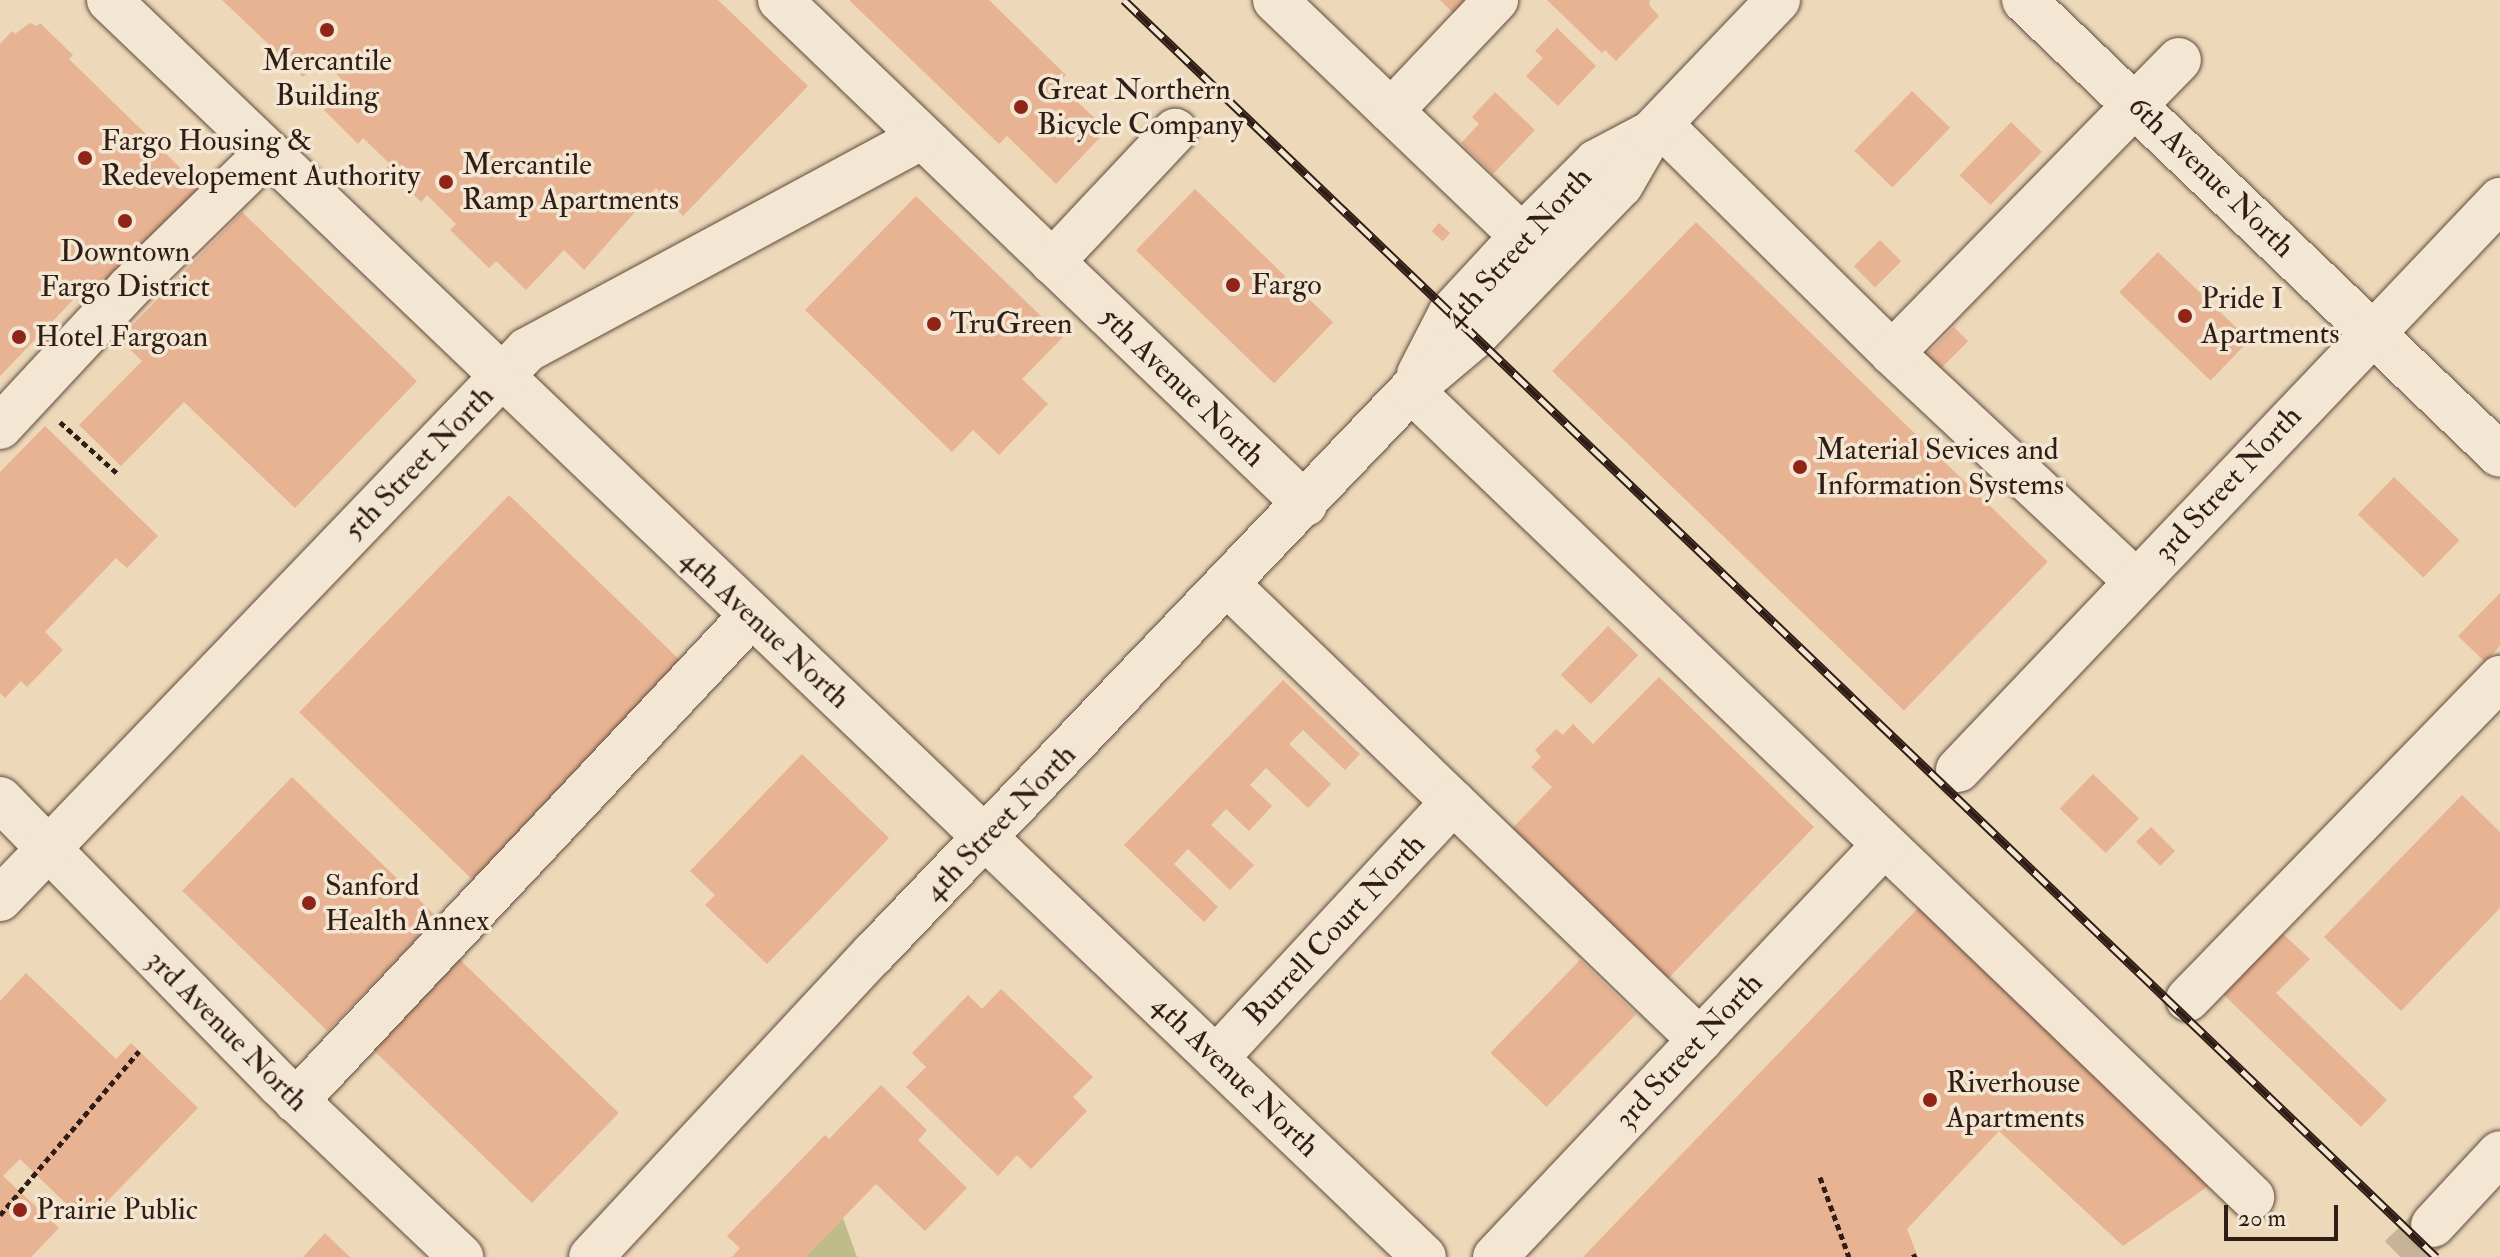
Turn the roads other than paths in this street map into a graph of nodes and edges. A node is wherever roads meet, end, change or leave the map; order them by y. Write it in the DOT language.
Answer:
graph roads {
  1 [pos="109,0"];
  2 [pos="780,0"];
  3 [pos="1275,0"];
  4 [pos="1496,0"];
  5 [pos="1778,0"];
  6 [pos="2024,0"];
  7 [pos="2179,60"];
  8 [pos="2136,105"];
  9 [pos="1391,111"];
  10 [pos="1656,128"];
  11 [pos="1175,131"];
  12 [pos="921,138"];
  13 [pos="267,153"];
  14 [pos="2500,200"];
  15 [pos="1522,236"];
  16 [pos="1052,262"];
  17 [pos="2372,332"];
  18 [pos="1892,353"];
  19 [pos="501,378"];
  20 [pos="1411,390"];
  21 [pos="0,427"];
  22 [pos="2500,455"];
  23 [pos="1305,504"];
  24 [pos="2136,581"];
  25 [pos="1228,585"];
  26 [pos="751,616"];
  27 [pos="2500,678"];
  28 [pos="1958,770"];
  29 [pos="0,799"];
  30 [pos="1453,802"];
  31 [pos="987,837"];
  32 [pos="1884,845"];
  33 [pos="52,848"];
  34 [pos="0,899"];
  35 [pos="2188,999"];
  36 [pos="1700,1040"];
  37 [pos="1216,1058"];
  38 [pos="296,1101"];
  39 [pos="2500,1153"];
  40 [pos="2252,1197"];
  41 [pos="2433,1225"];
  42 [pos="461,1257"];
  43 [pos="591,1257"];
  44 [pos="1424,1257"];
  45 [pos="1495,1257"];
  1 -- 13 [label="street, 4th Avenue North"];
  2 -- 12 [label="street, 5th Avenue North"];
  3 -- 9 [label="street"];
  4 -- 9 [label="street"];
  5 -- 10 [label="street, 4th Street North"];
  6 -- 8 [label="street, 6th Avenue North"];
  7 -- 8 [label="street"];
  8 -- 17 [label="street, 6th Avenue North"];
  8 -- 18 [label="street"];
  9 -- 15 [label="street"];
  10 -- 15 [label="street, 4th Street North"];
  10 -- 18 [label="street"];
  10 -- 20 [label="street, 4th Street North"];
  11 -- 16 [label="street"];
  12 -- 16 [label="street, 5th Avenue North"];
  12 -- 19 [label="street, 5th Street North"];
  13 -- 19 [label="street, 4th Avenue North"];
  13 -- 21 [label="street"];
  14 -- 17 [label="street, 3rd Street North"];
  15 -- 20 [label="street, 4th Street North"];
  16 -- 23 [label="street, 5th Avenue North"];
  17 -- 22 [label="street, 6th Avenue North"];
  17 -- 24 [label="street, 3rd Street North"];
  18 -- 24 [label="street"];
  19 -- 26 [label="street, 4th Avenue North"];
  19 -- 33 [label="street, 5th Street North"];
  20 -- 23 [label="street, 4th Street North"];
  20 -- 32 [label="street"];
  23 -- 25 [label="street, 4th Street North"];
  24 -- 28 [label="street, 3rd Street North"];
  25 -- 30 [label="street"];
  25 -- 31 [label="street, 4th Street North"];
  26 -- 31 [label="street, 4th Avenue North"];
  26 -- 38 [label="street"];
  27 -- 35 [label="street"];
  29 -- 33 [label="street, 3rd Avenue North"];
  30 -- 36 [label="street"];
  30 -- 37 [label="street, Burrell Court North"];
  31 -- 37 [label="street, 4th Avenue North"];
  31 -- 43 [label="street, 4th Street North"];
  32 -- 36 [label="street, 3rd Street North"];
  32 -- 40 [label="street"];
  33 -- 34 [label="street, 5th Street North"];
  33 -- 38 [label="street, 3rd Avenue North"];
  36 -- 45 [label="street, 3rd Street North"];
  37 -- 44 [label="street, 4th Avenue North"];
  38 -- 42 [label="street, 3rd Avenue North"];
  39 -- 41 [label="street"];
}
